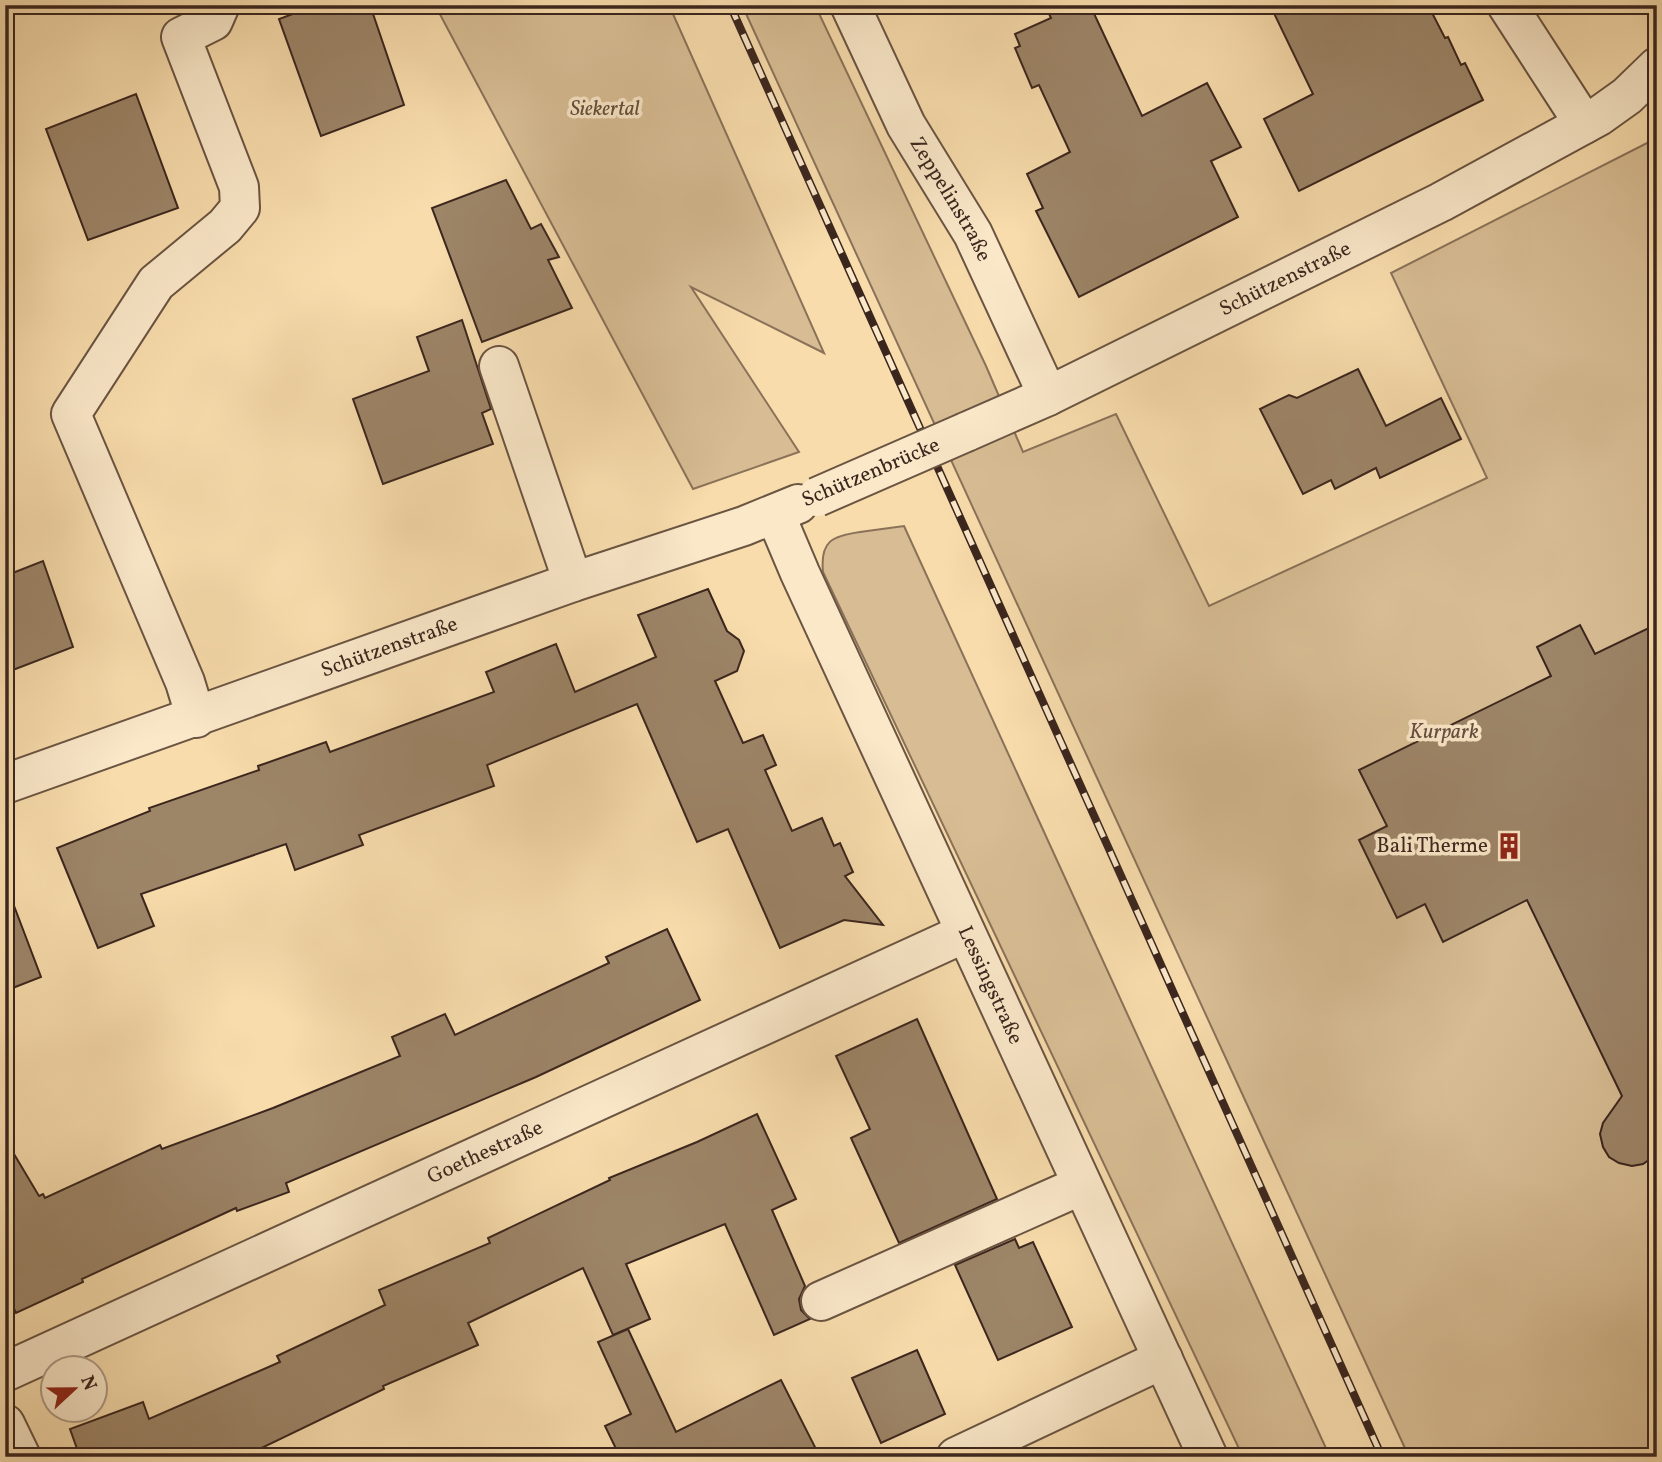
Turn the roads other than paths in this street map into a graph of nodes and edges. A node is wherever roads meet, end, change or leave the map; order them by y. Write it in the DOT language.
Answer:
graph roads {
  1 [pos="220,5"];
  2 [pos="850,5"];
  3 [pos="1507,5"];
  4 [pos="1657,67"];
  5 [pos="1592,120"];
  6 [pos="499,366"];
  7 [pos="1048,396"];
  8 [pos="966,432"];
  9 [pos="775,514"];
  10 [pos="573,582"];
  11 [pos="196,718"];
  12 [pos="5,784"];
  13 [pos="965,933"];
  14 [pos="1082,1185"];
  15 [pos="821,1301"];
  16 [pos="1163,1359"];
  17 [pos="5,1372"];
  18 [pos="5,1424"];
  19 [pos="22,1457"];
  20 [pos="956,1457"];
  21 [pos="1208,1457"];
  1 -- 11 [label="street"];
  2 -- 7 [label="street, Zeppelinstraße"];
  3 -- 5 [label="street"];
  4 -- 5 [label="street, Schützenstraße"];
  5 -- 7 [label="street, Schützenstraße"];
  6 -- 10 [label="street"];
  7 -- 8 [label="street, Schützenstraße"];
  8 -- 9 [label="street, Schützenbrücke, bridge"];
  9 -- 10 [label="street, Schützenstraße"];
  9 -- 13 [label="street, Lessingstraße"];
  10 -- 11 [label="street, Schützenstraße"];
  11 -- 12 [label="street, Schützenstraße"];
  13 -- 14 [label="street, Lessingstraße"];
  13 -- 17 [label="street, Goethestraße"];
  14 -- 15 [label="street"];
  14 -- 16 [label="street, Lessingstraße"];
  16 -- 20 [label="street"];
  16 -- 21 [label="street, Lessingstraße"];
  18 -- 19 [label="street"];
}
